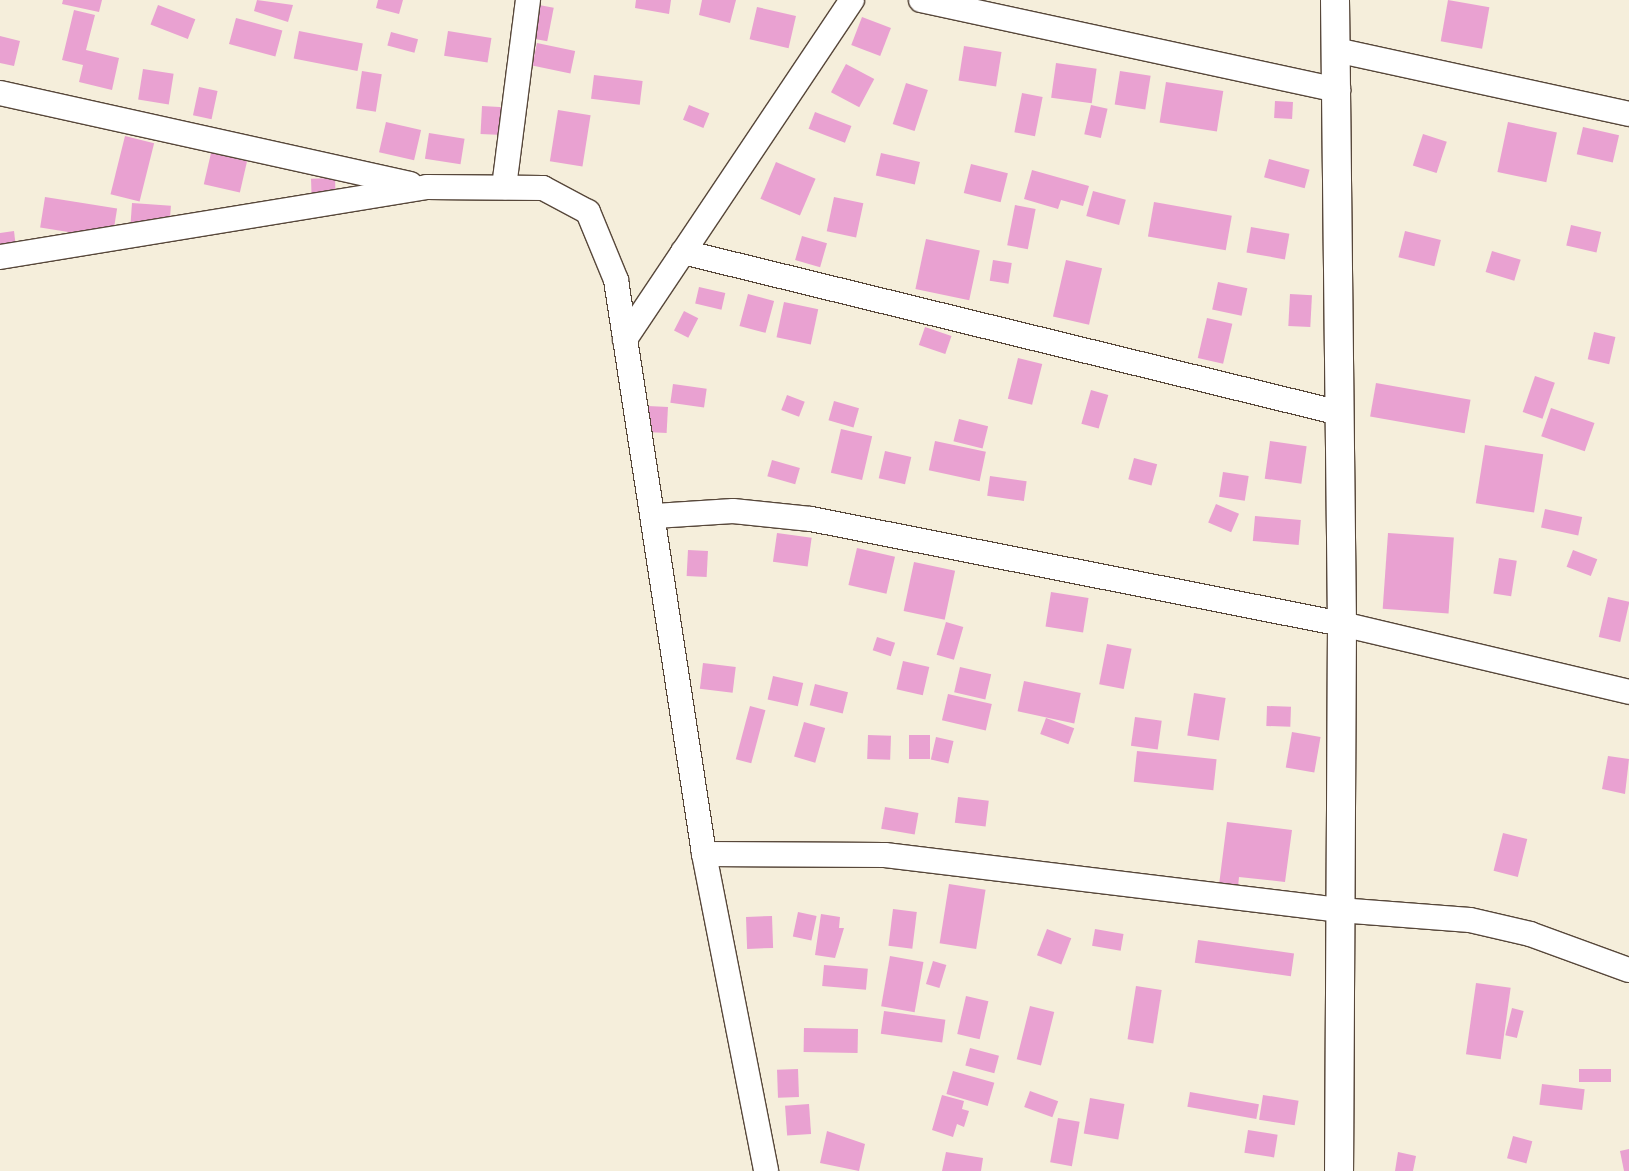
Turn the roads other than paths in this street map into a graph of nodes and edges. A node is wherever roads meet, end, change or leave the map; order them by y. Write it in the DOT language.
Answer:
graph roads {
  1 [pos="528,0"];
  2 [pos="852,0"];
  3 [pos="921,0"];
  4 [pos="1336,0"];
  5 [pos="1336,50"];
  6 [pos="1338,90"];
  7 [pos="0,93"];
  8 [pos="1629,114"];
  9 [pos="427,187"];
  10 [pos="504,187"];
  11 [pos="683,252"];
  12 [pos="0,257"];
  13 [pos="625,339"];
  14 [pos="1340,413"];
  15 [pos="655,516"];
  16 [pos="1342,624"];
  17 [pos="1629,692"];
  18 [pos="704,854"];
  19 [pos="1340,910"];
  20 [pos="1629,970"];
  21 [pos="766,1171"];
  22 [pos="1340,1171"];
  1 -- 10 [label="street"];
  2 -- 11 [label="street"];
  3 -- 6 [label="street"];
  4 -- 5 [label="street"];
  5 -- 6 [label="street"];
  5 -- 8 [label="street"];
  6 -- 14 [label="street"];
  7 -- 9 [label="street"];
  9 -- 10 [label="street"];
  9 -- 12 [label="street"];
  10 -- 13 [label="street"];
  11 -- 13 [label="street"];
  11 -- 14 [label="street"];
  13 -- 15 [label="street"];
  14 -- 16 [label="street"];
  15 -- 16 [label="street"];
  15 -- 18 [label="street"];
  16 -- 17 [label="street"];
  16 -- 19 [label="street"];
  18 -- 19 [label="street"];
  18 -- 21 [label="street"];
  19 -- 20 [label="street"];
  19 -- 22 [label="street"];
}
